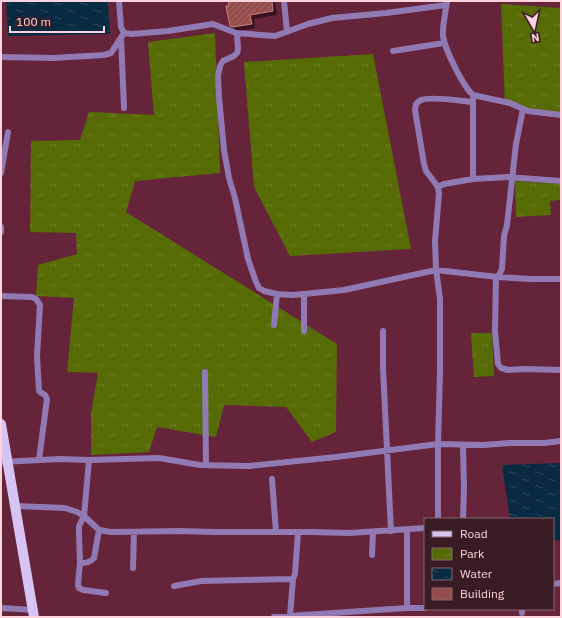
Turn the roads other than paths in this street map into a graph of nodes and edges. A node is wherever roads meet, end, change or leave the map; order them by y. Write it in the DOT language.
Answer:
graph roads {
  1 [pos="119,1"];
  2 [pos="284,1"];
  3 [pos="447,3"];
  4 [pos="287,32"];
  5 [pos="237,33"];
  6 [pos="122,36"];
  7 [pos="444,43"];
  8 [pos="392,51"];
  9 [pos="1,57"];
  10 [pos="473,95"];
  11 [pos="472,102"];
  12 [pos="124,108"];
  13 [pos="522,109"];
  14 [pos="561,115"];
  15 [pos="8,132"];
  16 [pos="1,173"];
  17 [pos="512,178"];
  18 [pos="473,179"];
  19 [pos="561,181"];
  20 [pos="438,187"];
  21 [pos="1,227"];
  22 [pos="1,232"];
  23 [pos="436,270"];
  24 [pos="497,277"];
  25 [pos="561,280"];
  26 [pos="277,294"];
  27 [pos="304,294"];
  28 [pos="1,296"];
  29 [pos="274,325"];
  30 [pos="304,331"];
  31 [pos="383,331"];
  32 [pos="561,370"];
  33 [pos="206,372"];
  34 [pos="1,424"];
  35 [pos="561,441"];
  36 [pos="438,444"];
  37 [pos="463,445"];
  38 [pos="387,450"];
  39 [pos="39,460"];
  40 [pos="89,460"];
  41 [pos="4,462"];
  42 [pos="206,465"];
  43 [pos="272,479"];
  44 [pos="15,506"];
  45 [pos="84,516"];
  46 [pos="438,518"];
  47 [pos="463,518"];
  48 [pos="424,528"];
  49 [pos="99,530"];
  50 [pos="407,530"];
  51 [pos="391,531"];
  52 [pos="134,532"];
  53 [pos="276,532"];
  54 [pos="298,532"];
  55 [pos="373,532"];
  56 [pos="372,555"];
  57 [pos="80,563"];
  58 [pos="133,568"];
  59 [pos="293,579"];
  60 [pos="174,586"];
  61 [pos="106,593"];
  62 [pos="1,608"];
  63 [pos="407,608"];
  64 [pos="424,608"];
  65 [pos="34,614"];
  66 [pos="290,616"];
  67 [pos="274,617"];
  1 -- 6 [label="street"];
  2 -- 4 [label="street"];
  3 -- 4 [label="street"];
  3 -- 7 [label="street"];
  4 -- 5 [label="street"];
  5 -- 6 [label="street"];
  5 -- 26 [label="street"];
  6 -- 9 [label="street"];
  6 -- 12 [label="street"];
  7 -- 8 [label="street"];
  7 -- 10 [label="street"];
  10 -- 11 [label="street"];
  10 -- 13 [label="street"];
  11 -- 18 [label="street"];
  11 -- 20 [label="street"];
  13 -- 14 [label="street"];
  13 -- 17 [label="street"];
  15 -- 16 [label="street"];
  17 -- 18 [label="street"];
  17 -- 19 [label="street"];
  17 -- 24 [label="street"];
  18 -- 20 [label="street"];
  20 -- 23 [label="street"];
  21 -- 22 [label="street"];
  23 -- 24 [label="street"];
  23 -- 27 [label="street"];
  23 -- 36 [label="street"];
  24 -- 25 [label="street"];
  24 -- 32 [label="street"];
  26 -- 27 [label="street"];
  26 -- 29 [label="street"];
  27 -- 30 [label="street"];
  28 -- 39 [label="street"];
  31 -- 38 [label="street"];
  33 -- 42 [label="street"];
  34 -- 41 [label="main road"];
  35 -- 37 [label="street"];
  36 -- 37 [label="street"];
  36 -- 38 [label="street"];
  36 -- 46 [label="street"];
  37 -- 47 [label="street"];
  38 -- 42 [label="street"];
  38 -- 51 [label="street"];
  39 -- 40 [label="street"];
  39 -- 41 [label="street"];
  40 -- 42 [label="street"];
  40 -- 45 [label="street"];
  41 -- 44 [label="main road"];
  43 -- 53 [label="street"];
  44 -- 45 [label="street"];
  44 -- 65 [label="main road"];
  45 -- 49 [label="street"];
  45 -- 57 [label="street"];
  48 -- 50 [label="street"];
  49 -- 52 [label="street"];
  49 -- 57 [label="street"];
  50 -- 51 [label="street"];
  50 -- 63 [label="street"];
  51 -- 55 [label="street"];
  52 -- 53 [label="street"];
  52 -- 58 [label="street"];
  53 -- 54 [label="street"];
  54 -- 55 [label="street"];
  54 -- 59 [label="street"];
  55 -- 56 [label="street"];
  57 -- 61 [label="street"];
  59 -- 60 [label="street"];
  59 -- 66 [label="street"];
  62 -- 65 [label="street"];
  63 -- 64 [label="street"];
  63 -- 66 [label="street"];
  66 -- 67 [label="street"];
}
